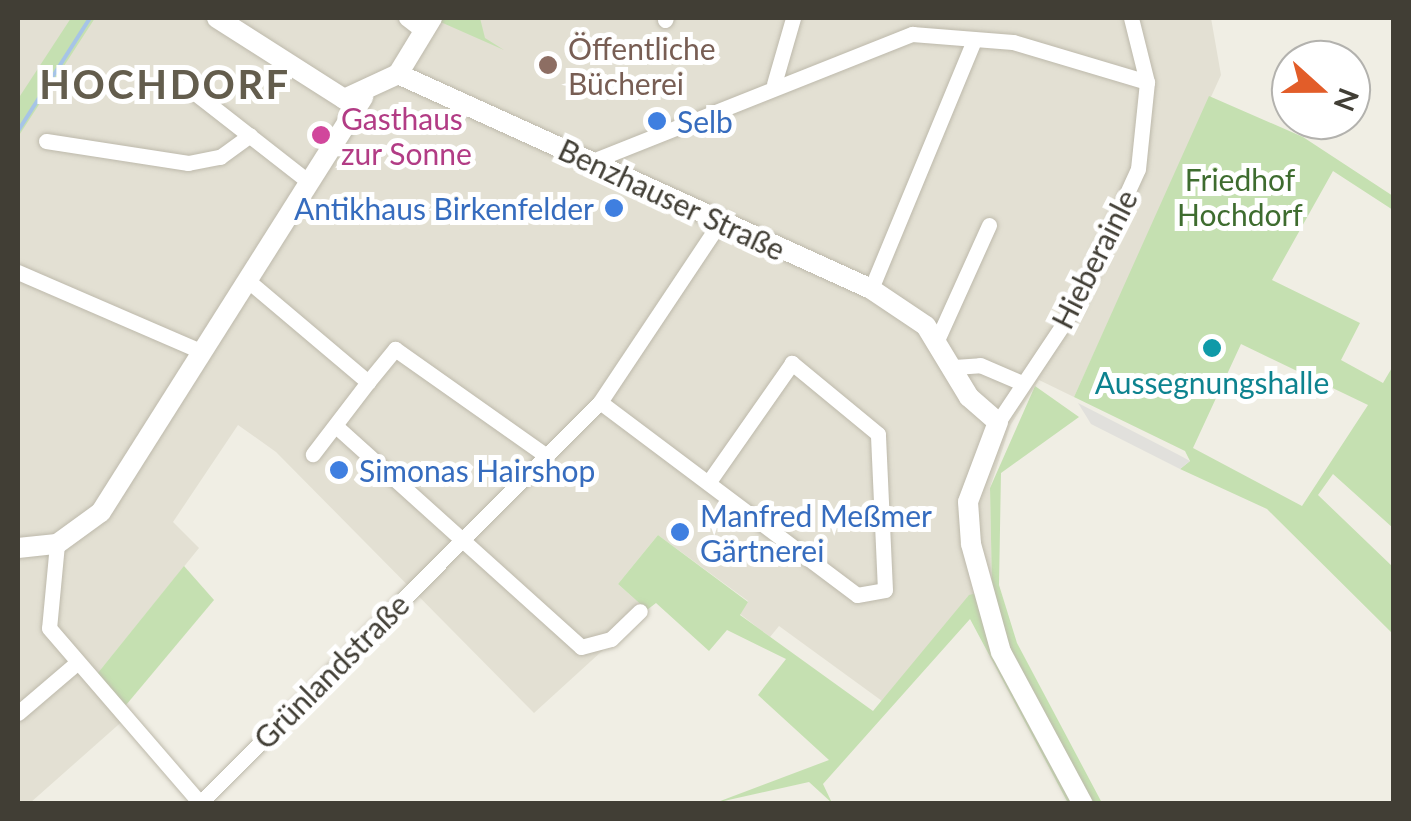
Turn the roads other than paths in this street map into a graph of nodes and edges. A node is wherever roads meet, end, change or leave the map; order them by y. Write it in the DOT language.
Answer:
graph roads {
  1 [pos="216,18"];
  2 [pos="406,18"];
  3 [pos="794,18"];
  4 [pos="1132,18"];
  5 [pos="428,25"];
  6 [pos="974,40"];
  7 [pos="398,74"];
  8 [pos="1147,82"];
  9 [pos="774,84"];
  10 [pos="186,86"];
  11 [pos="363,98"];
  12 [pos="250,135"];
  13 [pos="46,141"];
  14 [pos="590,162"];
  15 [pos="310,183"];
  16 [pos="720,222"];
  17 [pos="988,224"];
  18 [pos="18,272"];
  19 [pos="246,279"];
  20 [pos="871,289"];
  21 [pos="938,338"];
  22 [pos="196,349"];
  23 [pos="954,367"];
  24 [pos="368,382"];
  25 [pos="1022,384"];
  26 [pos="600,402"];
  27 [pos="998,422"];
  28 [pos="338,428"];
  29 [pos="313,454"];
  30 [pos="545,455"];
  31 [pos="708,483"];
  32 [pos="464,540"];
  33 [pos="57,544"];
  34 [pos="18,548"];
  35 [pos="640,611"];
  36 [pos="73,666"];
  37 [pos="18,713"];
  38 [pos="200,803"];
  39 [pos="1083,804"];
  1 -- 11 [label="street"];
  2 -- 5 [label="street"];
  3 -- 9 [label="street"];
  4 -- 8 [label="street, Hieberainle"];
  5 -- 7 [label="street"];
  6 -- 8 [label="street"];
  6 -- 9 [label="street"];
  6 -- 20 [label="street"];
  7 -- 11 [label="street"];
  7 -- 14 [label="street, Benzhauser Straße"];
  8 -- 25 [label="street, Hieberainle"];
  9 -- 14 [label="street"];
  10 -- 12 [label="street"];
  11 -- 15 [label="street"];
  12 -- 13 [label="street"];
  12 -- 15 [label="street"];
  14 -- 16 [label="street, Benzhauser Straße"];
  15 -- 19 [label="street"];
  16 -- 20 [label="street, Benzhauser Straße"];
  16 -- 26 [label="street, Grünlandstraße"];
  17 -- 21 [label="street"];
  18 -- 22 [label="street"];
  19 -- 22 [label="street"];
  19 -- 24 [label="street"];
  20 -- 21 [label="street, Benzhauser Straße"];
  21 -- 23 [label="street, Benzhauser Straße"];
  22 -- 33 [label="street"];
  23 -- 25 [label="street"];
  23 -- 27 [label="street, Benzhauser Straße"];
  24 -- 28 [label="street"];
  24 -- 30 [label="street"];
  25 -- 27 [label="street, Hieberainle"];
  26 -- 30 [label="street, Grünlandstraße"];
  26 -- 31 [label="street"];
  27 -- 39 [label="street, Hieberainle"];
  28 -- 29 [label="street"];
  28 -- 32 [label="street"];
  30 -- 32 [label="street, Grünlandstraße"];
  31 -- 31 [label="street"];
  32 -- 35 [label="street"];
  32 -- 38 [label="street, Grünlandstraße"];
  33 -- 34 [label="street"];
  33 -- 36 [label="street"];
  36 -- 37 [label="street"];
  36 -- 38 [label="street"];
}
